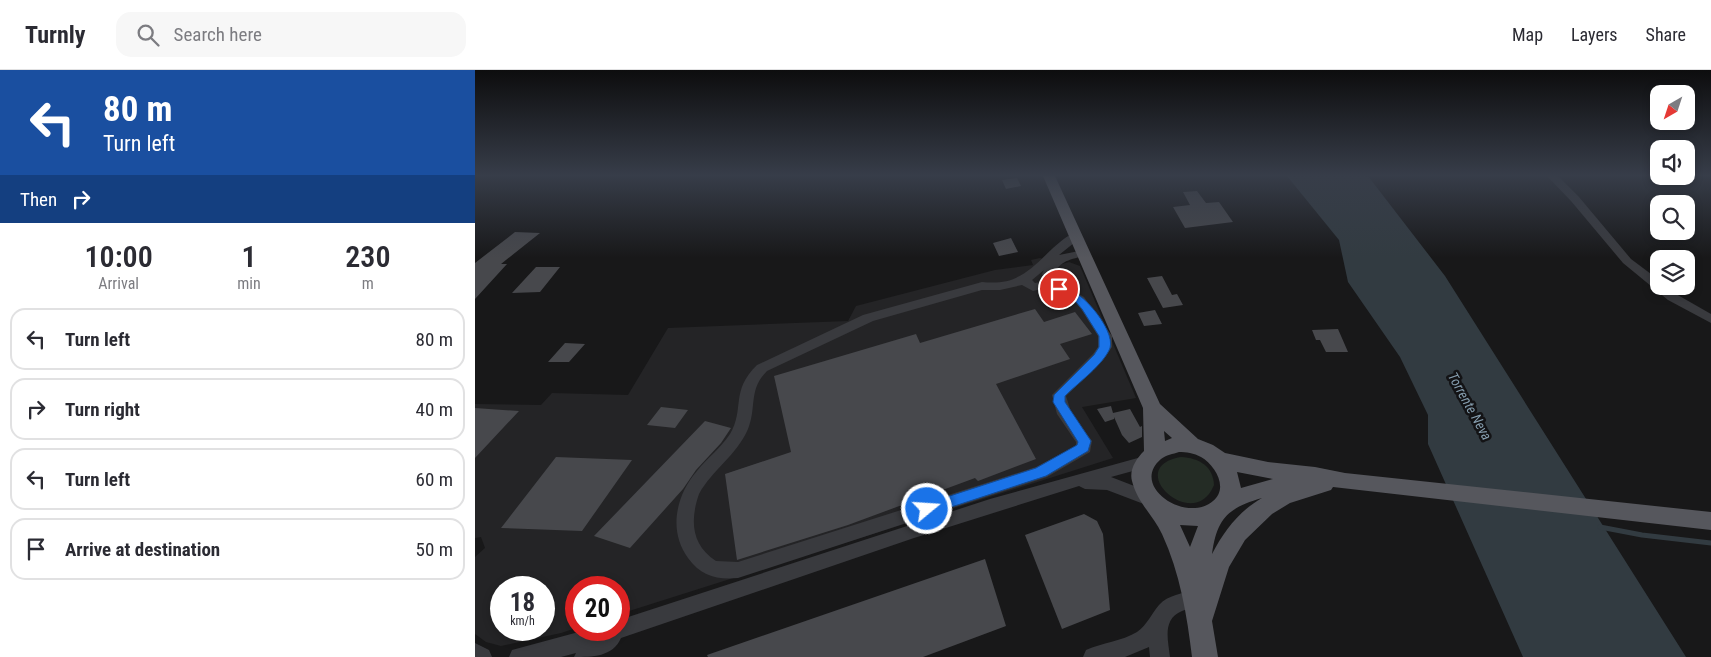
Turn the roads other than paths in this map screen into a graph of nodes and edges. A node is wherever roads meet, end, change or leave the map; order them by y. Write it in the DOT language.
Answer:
graph roads {
  1 [pos="1061,203"];
  2 [pos="1577,203"];
  3 [pos="1076,236"];
  4 [pos="1084,253"];
  5 [pos="1024,280"];
  6 [pos="1052,283"];
  7 [pos="1711,319"];
  8 [pos="1152,408"];
  9 [pos="1191,445"];
  10 [pos="1149,457"];
  11 [pos="1219,460"];
  12 [pos="1067,482"];
  13 [pos="1335,482"];
  14 [pos="1154,504"];
  15 [pos="1221,506"];
  16 [pos="1711,521"];
  17 [pos="1196,604"];
  18 [pos="630,627"];
  19 [pos="1156,629"];
  20 [pos="583,641"];
  21 [pos="606,641"];
  22 [pos="475,653"];
  23 [pos="482,657"];
  24 [pos="519,657"];
  25 [pos="584,657"];
  26 [pos="1093,657"];
  27 [pos="1160,657"];
  28 [pos="1205,657"];
  1 -- 3 [label="main road"];
  2 -- 7 [label="street"];
  3 -- 4 [label="main road"];
  3 -- 5 [label="street"];
  4 -- 6 [label="street"];
  4 -- 8 [label="main road"];
  5 -- 6 [label="street"];
  5 -- 6 [label="street"];
  8 -- 9 [label="main road"];
  8 -- 10 [label="main road"];
  9 -- 10 [label="main road"];
  9 -- 11 [label="main road"];
  10 -- 12 [label="street"];
  10 -- 14 [label="main road"];
  11 -- 13 [label="main road"];
  11 -- 15 [label="main road"];
  12 -- 14 [label="street"];
  12 -- 18 [label="street"];
  13 -- 15 [label="main road"];
  13 -- 16 [label="main road"];
  13 -- 17 [label="main road"];
  14 -- 15 [label="main road"];
  14 -- 17 [label="main road"];
  15 -- 17 [label="main road"];
  17 -- 19 [label="street"];
  17 -- 28 [label="main road"];
  19 -- 26 [label="street"];
  19 -- 27 [label="street"];
  20 -- 24 [label="street"];
  21 -- 25 [label="street"];
  22 -- 23 [label="street"];
}
